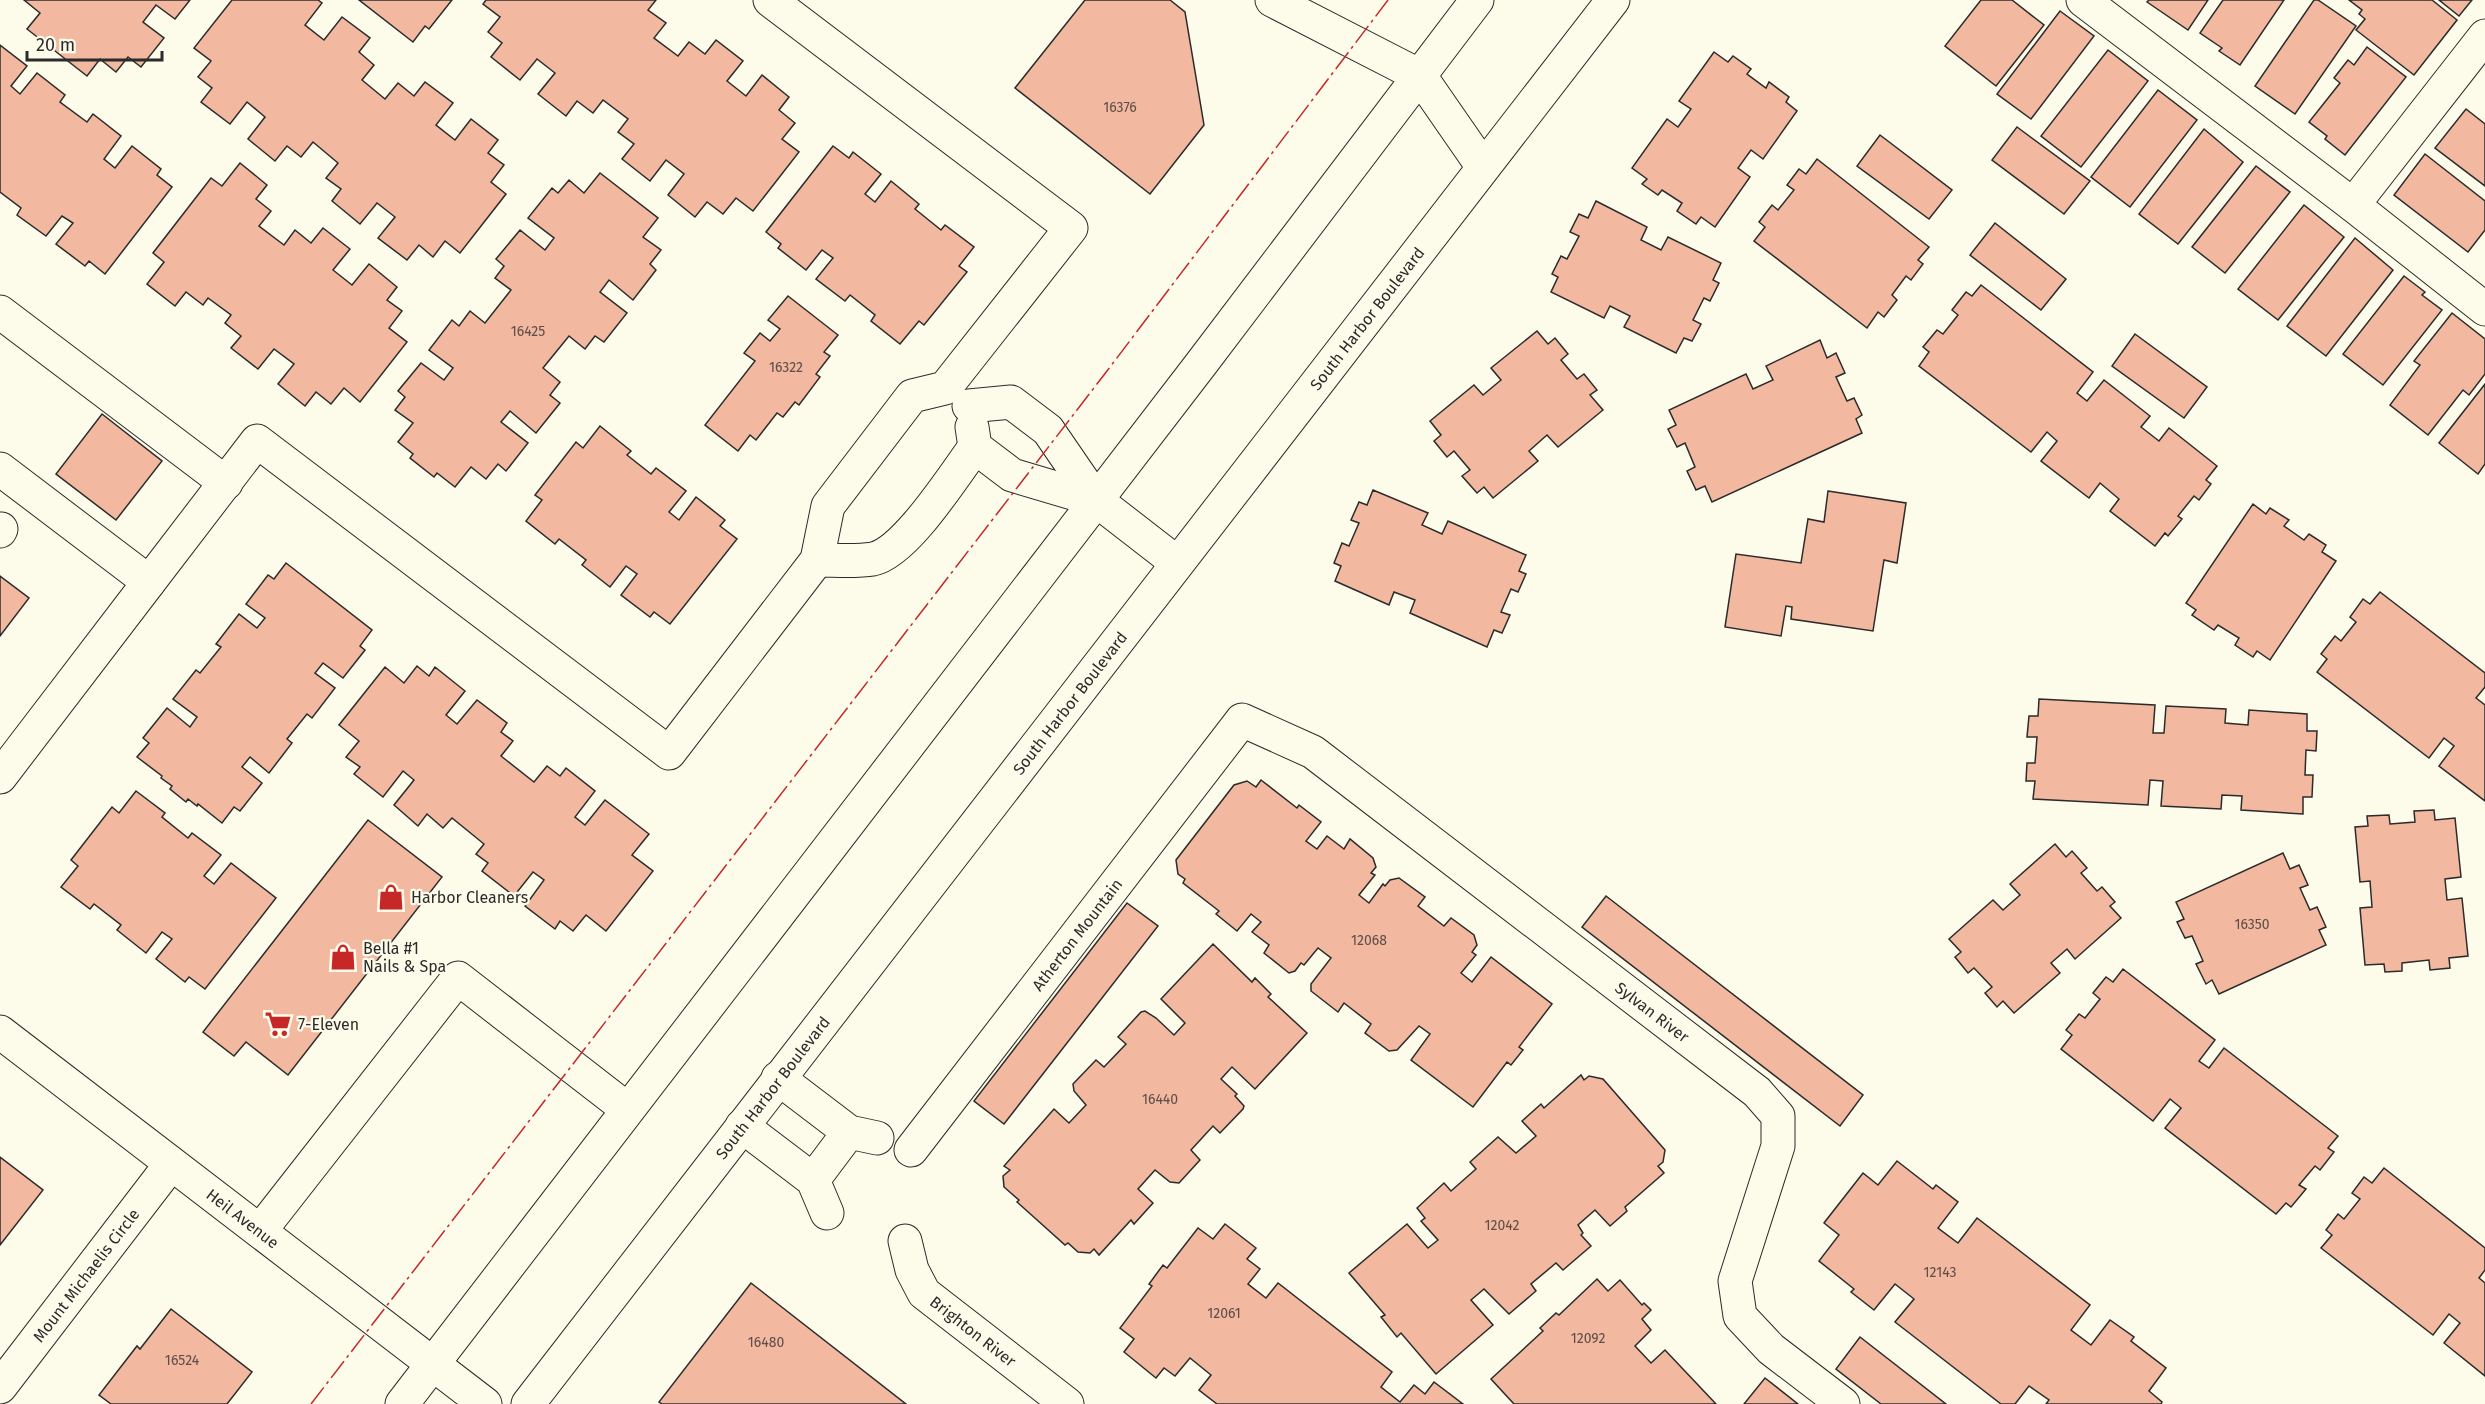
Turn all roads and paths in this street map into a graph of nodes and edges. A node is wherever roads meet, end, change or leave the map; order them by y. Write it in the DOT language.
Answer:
graph roads {
  1 [pos="770,0"];
  2 [pos="1272,0"];
  3 [pos="1477,0"];
  4 [pos="1612,0"];
  5 [pos="2083,0"];
  6 [pos="2485,36"];
  7 [pos="1420,76"];
  8 [pos="1483,167"];
  9 [pos="2353,205"];
  10 [pos="2485,309"];
  11 [pos="0,312"];
  12 [pos="957,397"];
  13 [pos="975,447"];
  14 [pos="0,469"];
  15 [pos="226,483"];
  16 [pos="1096,500"];
  17 [pos="817,560"];
  18 [pos="1176,562"];
  19 [pos="150,582"];
  20 [pos="1242,720"];
  21 [pos="0,777"];
  22 [pos="0,1032"];
  23 [pos="778,1078"];
  24 [pos="627,1109"];
  25 [pos="742,1126"];
  26 [pos="911,1150"];
  27 [pos="171,1164"];
  28 [pos="813,1180"];
  29 [pos="827,1213"];
  30 [pos="260,1231"];
  31 [pos="905,1241"];
  32 [pos="432,1364"];
  33 [pos="0,1387"];
  34 [pos="402,1404"];
  35 [pos="485,1404"];
  36 [pos="528,1404"];
  37 [pos="1066,1404"];
  38 [pos="1843,1404"];
  1 -- 12 [label="main road"];
  2 -- 7 [label="main road"];
  3 -- 7 [label="main road"];
  4 -- 8 [label="main road, South Harbor Boulevard"];
  5 -- 9 [label="main road"];
  6 -- 9 [label="main road"];
  7 -- 8 [label="main road"];
  7 -- 16 [label="main road"];
  8 -- 18 [label="main road, South Harbor Boulevard"];
  9 -- 10 [label="main road"];
  11 -- 15 [label="main road"];
  12 -- 13 [label="main road"];
  12 -- 16 [label="main road"];
  12 -- 17 [label="main road"];
  13 -- 16 [label="main road"];
  13 -- 17 [label="main road"];
  14 -- 19 [label="main road"];
  15 -- 17 [label="main road"];
  15 -- 19 [label="main road"];
  16 -- 18 [label="main road"];
  16 -- 24 [label="main road"];
  18 -- 23 [label="main road, South Harbor Boulevard"];
  19 -- 21 [label="main road"];
  20 -- 26 [label="main road, Atherton Mountain"];
  20 -- 38 [label="main road, Sylvan River"];
  22 -- 27 [label="main road, Heil Avenue"];
  23 -- 25 [label="main road, South Harbor Boulevard"];
  23 -- 28 [label="main road"];
  24 -- 30 [label="main road"];
  24 -- 32 [label="main road"];
  25 -- 28 [label="main road"];
  25 -- 36 [label="main road, South Harbor Boulevard"];
  27 -- 30 [label="main road, Heil Avenue"];
  27 -- 33 [label="main road, Mount Michaelis Circle"];
  28 -- 29 [label="main road"];
  30 -- 32 [label="main road, Heil Avenue"];
  31 -- 37 [label="main road, Brighton River"];
  32 -- 34 [label="main road"];
  32 -- 35 [label="main road, Heil Avenue"];
}
